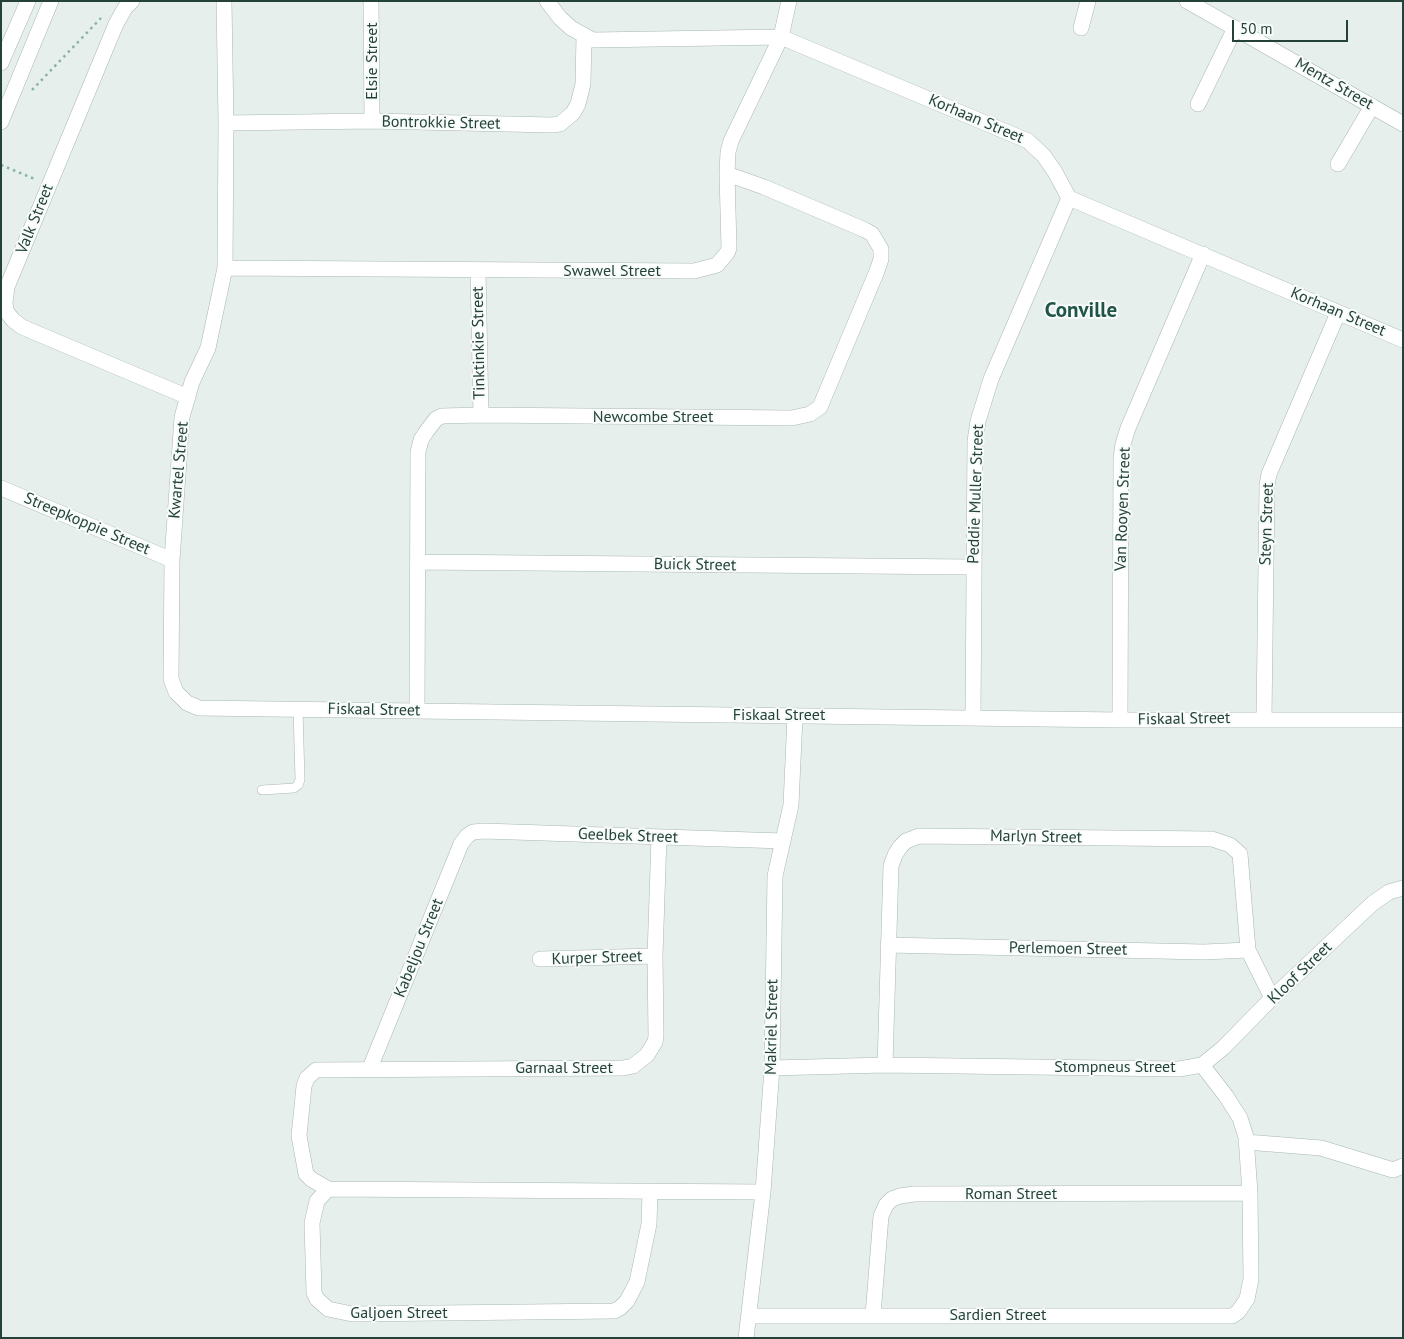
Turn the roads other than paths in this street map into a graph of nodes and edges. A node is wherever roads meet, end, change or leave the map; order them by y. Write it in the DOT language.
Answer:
graph roads {
  1 [pos="28,1"];
  2 [pos="52,1"];
  3 [pos="132,1"];
  4 [pos="224,1"];
  5 [pos="371,1"];
  6 [pos="547,1"];
  7 [pos="789,1"];
  8 [pos="1088,1"];
  9 [pos="1187,1"];
  10 [pos="1080,28"];
  11 [pos="1235,28"];
  12 [pos="584,36"];
  13 [pos="781,37"];
  14 [pos="1,63"];
  15 [pos="1198,104"];
  16 [pos="1372,106"];
  17 [pos="372,121"];
  18 [pos="1,122"];
  19 [pos="226,123"];
  20 [pos="1403,124"];
  21 [pos="1338,164"];
  22 [pos="727,174"];
  23 [pos="1069,198"];
  24 [pos="1203,254"];
  25 [pos="225,268"];
  26 [pos="478,271"];
  27 [pos="1338,313"];
  28 [pos="1403,340"];
  29 [pos="188,397"];
  30 [pos="481,415"];
  31 [pos="1,488"];
  32 [pos="172,560"];
  33 [pos="418,562"];
  34 [pos="973,567"];
  35 [pos="171,679"];
  36 [pos="298,709"];
  37 [pos="417,711"];
  38 [pos="795,716"];
  39 [pos="972,717"];
  40 [pos="1264,718"];
  41 [pos="1120,720"];
  42 [pos="1403,720"];
  43 [pos="262,790"];
  44 [pos="473,832"];
  45 [pos="659,836"];
  46 [pos="783,842"];
  47 [pos="1403,888"];
  48 [pos="888,946"];
  49 [pos="1248,950"];
  50 [pos="655,956"];
  51 [pos="540,959"];
  52 [pos="1272,998"];
  53 [pos="885,1065"];
  54 [pos="1202,1065"];
  55 [pos="370,1068"];
  56 [pos="772,1068"];
  57 [pos="1246,1142"];
  58 [pos="1403,1166"];
  59 [pos="328,1189"];
  60 [pos="650,1192"];
  61 [pos="763,1192"];
  62 [pos="1250,1193"];
  63 [pos="873,1315"];
  64 [pos="750,1316"];
  65 [pos="746,1338"];
  1 -- 14 [label="street"];
  2 -- 18 [label="street"];
  3 -- 29 [label="street, Valk Street"];
  4 -- 19 [label="street, Kwartel Street"];
  5 -- 17 [label="street, Elsie Street"];
  6 -- 12 [label="street, Korhaan Street"];
  7 -- 13 [label="street, Swawel Street"];
  8 -- 10 [label="street"];
  9 -- 11 [label="street, Mentz Street"];
  11 -- 15 [label="street"];
  11 -- 16 [label="street, Mentz Street"];
  12 -- 13 [label="street, Korhaan Street"];
  12 -- 17 [label="street, Bontrokkie Street"];
  13 -- 22 [label="street, Swawel Street"];
  13 -- 23 [label="street, Korhaan Street"];
  16 -- 20 [label="street, Mentz Street"];
  16 -- 21 [label="street"];
  17 -- 19 [label="street, Bontrokkie Street"];
  19 -- 25 [label="street, Kwartel Street"];
  22 -- 26 [label="street, Swawel Street"];
  22 -- 30 [label="street, Newcombe Street"];
  23 -- 24 [label="street, Korhaan Street"];
  23 -- 34 [label="street, Peddie Muller Street"];
  24 -- 27 [label="street, Korhaan Street"];
  24 -- 41 [label="street, Van Rooyen Street"];
  25 -- 26 [label="street, Swawel Street"];
  25 -- 29 [label="street, Kwartel Street"];
  26 -- 30 [label="street, Tinktinkie Street"];
  27 -- 28 [label="street, Korhaan Street"];
  27 -- 40 [label="street, Steyn Street"];
  29 -- 32 [label="street, Kwartel Street"];
  30 -- 33 [label="street, Newcombe Street"];
  31 -- 32 [label="street, Streepkoppie Street"];
  32 -- 35 [label="street, Kwartel Street"];
  33 -- 34 [label="street, Buick Street"];
  33 -- 37 [label="street, Newcombe Street"];
  34 -- 39 [label="street, Peddie Muller Street"];
  35 -- 36 [label="street, Fiskaal Street"];
  36 -- 37 [label="street, Fiskaal Street"];
  36 -- 43 [label="lane"];
  37 -- 38 [label="street, Fiskaal Street"];
  38 -- 39 [label="street, Fiskaal Street"];
  38 -- 46 [label="street, Makriel Street"];
  39 -- 41 [label="street, Fiskaal Street"];
  40 -- 41 [label="street, Fiskaal Street"];
  40 -- 42 [label="street, Fiskaal Street"];
  44 -- 45 [label="street, Geelbek Street"];
  44 -- 55 [label="street, Kabeljou Street"];
  45 -- 46 [label="street, Geelbek Street"];
  45 -- 50 [label="street, Garnaal Street"];
  46 -- 56 [label="street, Makriel Street"];
  47 -- 52 [label="street, Kloof Street"];
  48 -- 49 [label="street, Perlemoen Street"];
  48 -- 49 [label="street, Marlyn Street"];
  48 -- 53 [label="street, Marlyn Street"];
  49 -- 52 [label="street, Marlyn Street"];
  50 -- 51 [label="street, Kurper Street"];
  50 -- 55 [label="street, Garnaal Street"];
  52 -- 54 [label="street, Kloof Street"];
  53 -- 54 [label="street, Stompneus Street"];
  53 -- 56 [label="street, Stompneus Street"];
  54 -- 57 [label="street"];
  55 -- 59 [label="street, Garnaal Street"];
  56 -- 61 [label="street, Makriel Street"];
  57 -- 58 [label="street"];
  57 -- 62 [label="street"];
  59 -- 60 [label="street"];
  59 -- 60 [label="street, Galjoen Street"];
  60 -- 61 [label="street"];
  61 -- 64 [label="street, Makriel Street"];
  62 -- 63 [label="street, Roman Street"];
  62 -- 63 [label="street, Sardien Street"];
  63 -- 64 [label="street, Sardien Street"];
  64 -- 65 [label="street, Makriel Street"];
}
